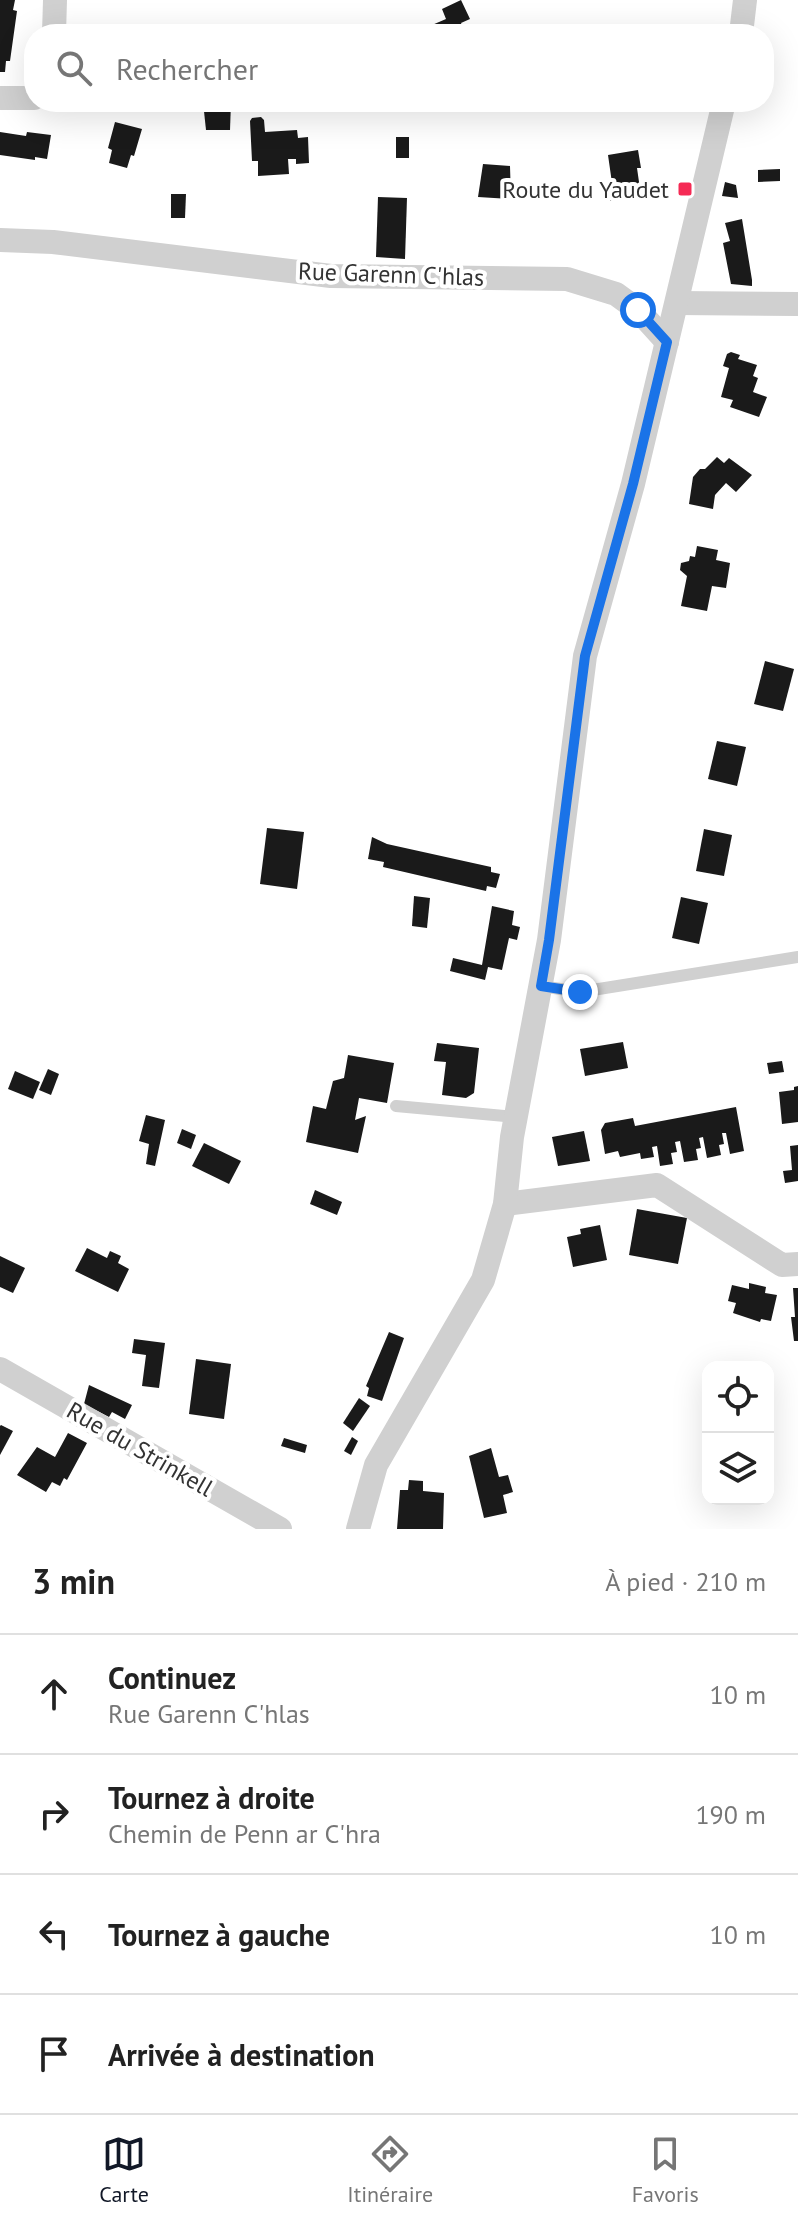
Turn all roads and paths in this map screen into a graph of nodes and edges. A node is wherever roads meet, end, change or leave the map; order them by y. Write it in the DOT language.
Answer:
graph roads {
  1 [pos="55,0"];
  2 [pos="745,0"];
  3 [pos="54,24"];
  4 [pos="742,24"];
  5 [pos="0,98"];
  6 [pos="24,98"];
  7 [pos="722,112"];
  8 [pos="0,240"];
  9 [pos="677,303"];
  10 [pos="798,304"];
  11 [pos="667,342"];
  12 [pos="798,957"];
  13 [pos="541,986"];
  14 [pos="396,1106"];
  15 [pos="516,1117"];
  16 [pos="505,1204"];
  17 [pos="798,1264"];
  18 [pos="0,1369"];
  19 [pos="280,1529"];
  20 [pos="358,1529"];
  1 -- 3 [label="street"];
  2 -- 4 [label="street"];
  5 -- 6 [label="street"];
  7 -- 9 [label="street"];
  8 -- 11 [label="street, Rue Garenn C'hlas"];
  9 -- 10 [label="street"];
  9 -- 11 [label="street"];
  11 -- 13 [label="street"];
  12 -- 13 [label="lane"];
  13 -- 15 [label="street"];
  14 -- 15 [label="lane"];
  15 -- 16 [label="street"];
  16 -- 17 [label="street"];
  16 -- 20 [label="street"];
  18 -- 19 [label="street, Rue du Strinkell"];
}
